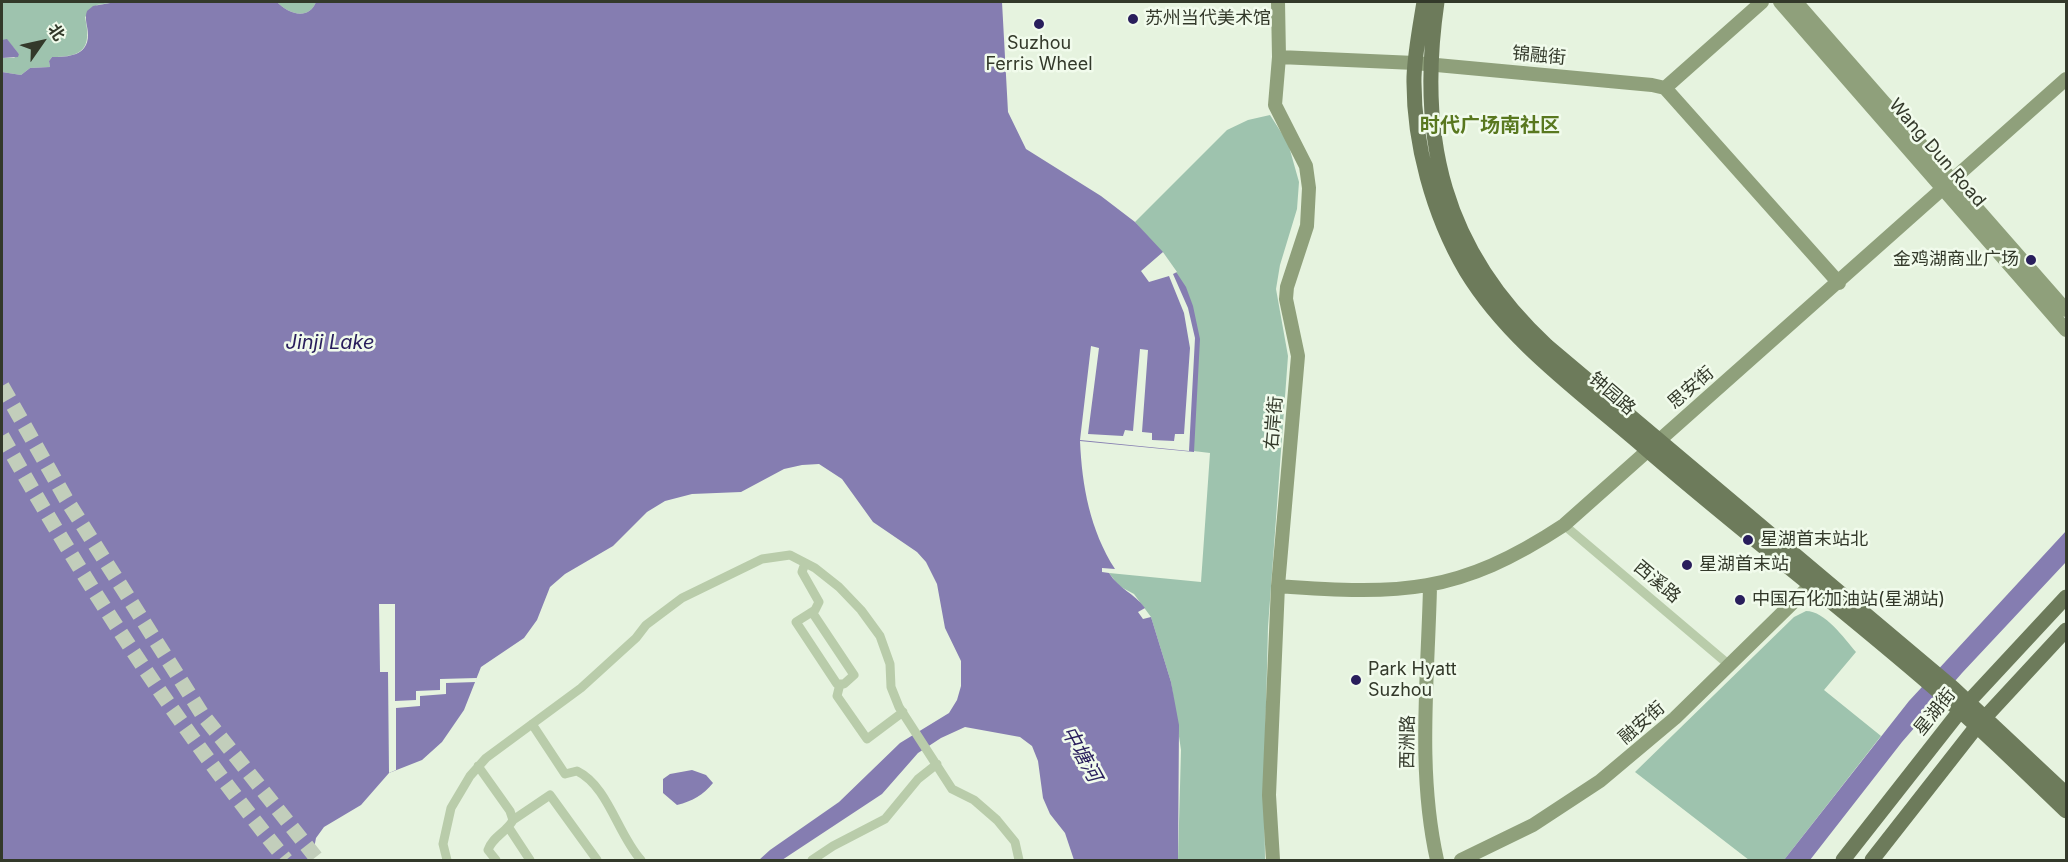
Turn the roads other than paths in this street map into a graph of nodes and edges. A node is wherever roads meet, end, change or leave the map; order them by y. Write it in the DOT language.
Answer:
graph roads {
  1 [pos="1278,2"];
  2 [pos="1424,2"];
  3 [pos="1437,2"];
  4 [pos="1762,2"];
  5 [pos="1780,2"];
  6 [pos="1796,2"];
  7 [pos="1280,57"];
  8 [pos="1422,64"];
  9 [pos="2067,80"];
  10 [pos="1665,88"];
  11 [pos="1949,185"];
  12 [pos="1839,283"];
  13 [pos="2067,310"];
  14 [pos="2067,330"];
  15 [pos="1652,445"];
  16 [pos="1564,525"];
  17 [pos="805,563"];
  18 [pos="1815,582"];
  19 [pos="1278,586"];
  20 [pos="1430,587"];
  21 [pos="2067,597"];
  22 [pos="812,612"];
  23 [pos="2067,630"];
  24 [pos="1728,664"];
  25 [pos="840,684"];
  26 [pos="1964,706"];
  27 [pos="903,712"];
  28 [pos="1981,721"];
  29 [pos="531,724"];
  30 [pos="937,764"];
  31 [pos="478,766"];
  32 [pos="2067,794"];
  33 [pos="2067,811"];
  34 [pos="511,824"];
  35 [pos="447,861"];
  36 [pos="496,861"];
  37 [pos="530,861"];
  38 [pos="597,861"];
  39 [pos="641,861"];
  40 [pos="812,861"];
  41 [pos="1019,861"];
  42 [pos="1273,861"];
  43 [pos="1437,861"];
  44 [pos="1461,861"];
  45 [pos="1844,861"];
  46 [pos="1872,861"];
  1 -- 7 [label="street, 右岸街"];
  2 -- 8 [label="main road, 钟园路"];
  3 -- 8 [label="main road, 钟园路"];
  4 -- 10 [label="street"];
  5 -- 11 [label="street, Wang Dun Road"];
  6 -- 11 [label="street, Wang Dun Road"];
  7 -- 8 [label="street, 锦融街"];
  7 -- 19 [label="street, 右岸街"];
  8 -- 10 [label="street, 锦融街"];
  8 -- 15 [label="main road, 钟园路"];
  9 -- 11 [label="street, 思安街"];
  10 -- 12 [label="street"];
  11 -- 12 [label="street, 思安街"];
  11 -- 13 [label="street, Wang Dun Road"];
  11 -- 14 [label="street, Wang Dun Road"];
  12 -- 15 [label="street, 思安街"];
  15 -- 16 [label="street, 思安街"];
  15 -- 18 [label="main road, 钟园路"];
  16 -- 20 [label="street, 思安街"];
  16 -- 24 [label="street, 西溪路"];
  17 -- 22 [label="street"];
  17 -- 27 [label="street"];
  17 -- 29 [label="street"];
  18 -- 24 [label="street, 融安街"];
  18 -- 26 [label="main road, 钟园路"];
  19 -- 20 [label="street, 思安街"];
  19 -- 42 [label="street, 右岸街"];
  20 -- 43 [label="street, 西洲路"];
  21 -- 26 [label="main road, 星湖街"];
  22 -- 25 [label="street"];
  22 -- 25 [label="street"];
  23 -- 28 [label="main road"];
  24 -- 44 [label="street, 融安街"];
  25 -- 27 [label="street"];
  26 -- 28 [label="main road, 钟园路"];
  26 -- 45 [label="main road, 星湖街"];
  27 -- 30 [label="street"];
  28 -- 32 [label="main road"];
  28 -- 33 [label="main road"];
  28 -- 46 [label="main road"];
  29 -- 31 [label="street"];
  29 -- 39 [label="street"];
  30 -- 40 [label="street"];
  30 -- 41 [label="street"];
  31 -- 34 [label="street"];
  31 -- 35 [label="street"];
  34 -- 36 [label="street"];
  34 -- 37 [label="street"];
  34 -- 38 [label="street"];
}
